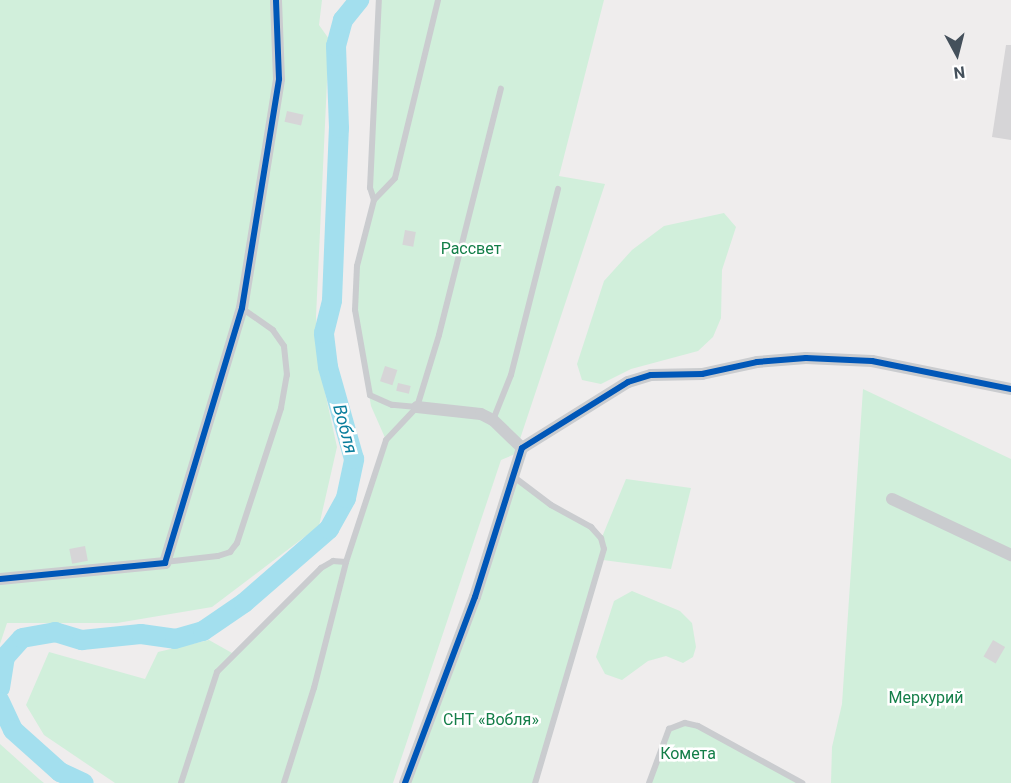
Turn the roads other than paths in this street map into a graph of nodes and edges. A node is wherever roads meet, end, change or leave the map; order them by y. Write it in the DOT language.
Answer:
graph roads {
  1 [pos="276,0"];
  2 [pos="379,0"];
  3 [pos="438,0"];
  4 [pos="501,89"];
  5 [pos="558,189"];
  6 [pos="374,200"];
  7 [pos="242,308"];
  8 [pos="1011,389"];
  9 [pos="417,407"];
  10 [pos="493,420"];
  11 [pos="522,448"];
  12 [pos="513,476"];
  13 [pos="892,499"];
  14 [pos="1011,555"];
  15 [pos="165,562"];
  16 [pos="346,562"];
  17 [pos="0,579"];
  18 [pos="181,783"];
  19 [pos="284,783"];
  20 [pos="405,783"];
  21 [pos="535,783"];
  22 [pos="649,783"];
  23 [pos="802,783"];
  1 -- 7 [label="street"];
  2 -- 6 [label="lane"];
  3 -- 6 [label="lane"];
  4 -- 9 [label="lane"];
  5 -- 10 [label="lane"];
  6 -- 9 [label="lane"];
  7 -- 15 [label="street"];
  7 -- 15 [label="lane"];
  8 -- 11 [label="street"];
  9 -- 10 [label="street"];
  9 -- 16 [label="lane"];
  10 -- 11 [label="street"];
  11 -- 12 [label="street"];
  12 -- 20 [label="street"];
  12 -- 21 [label="lane"];
  13 -- 14 [label="street"];
  15 -- 17 [label="street"];
  16 -- 18 [label="lane"];
  16 -- 19 [label="lane"];
  22 -- 23 [label="lane"];
}
